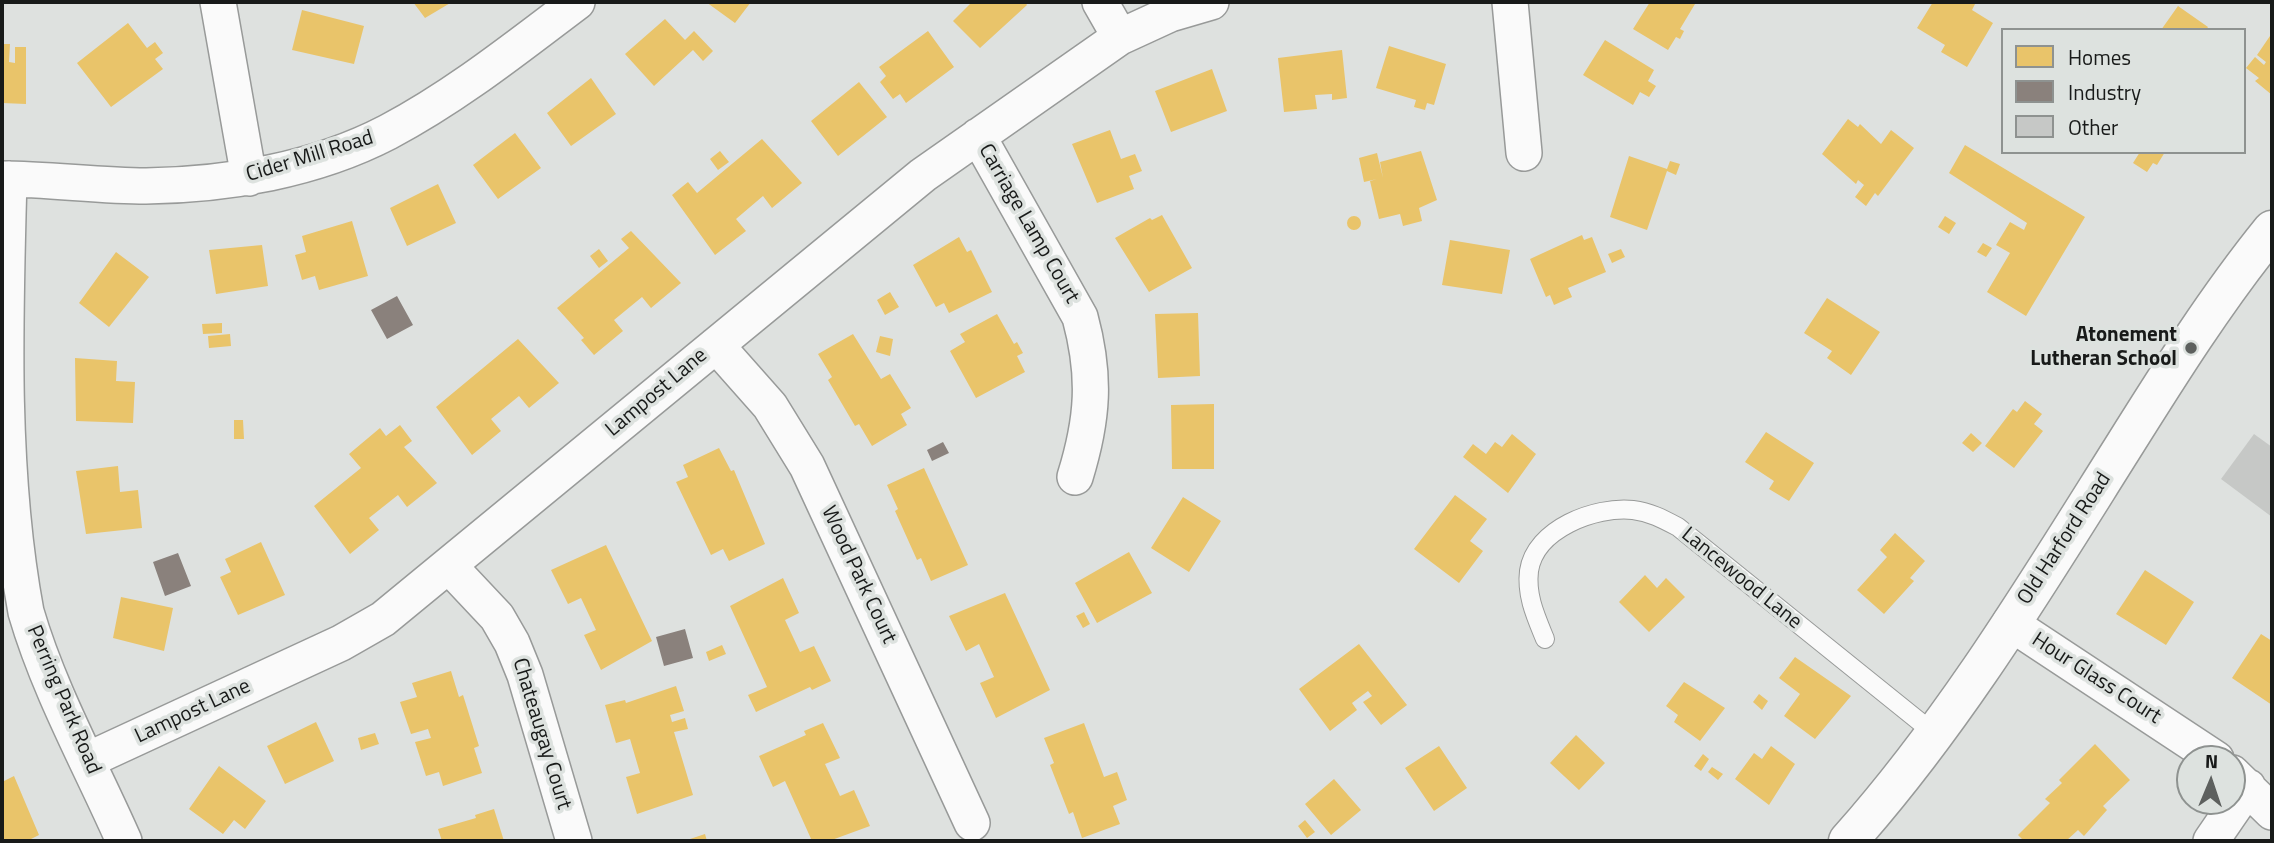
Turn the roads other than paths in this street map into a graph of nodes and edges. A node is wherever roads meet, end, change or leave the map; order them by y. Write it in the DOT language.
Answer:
graph roads {
  1 [pos="218,2"];
  2 [pos="577,2"];
  3 [pos="1100,2"];
  4 [pos="1211,2"];
  5 [pos="1510,2"];
  6 [pos="1120,37"];
  7 [pos="978,136"];
  8 [pos="1524,153"];
  9 [pos="249,178"];
  10 [pos="5,179"];
  11 [pos="2266,249"];
  12 [pos="716,345"];
  13 [pos="1075,477"];
  14 [pos="5,527"];
  15 [pos="449,566"];
  16 [pos="2010,624"];
  17 [pos="1545,639"];
  18 [pos="1935,734"];
  19 [pos="2195,745"];
  20 [pos="88,760"];
  21 [pos="2246,786"];
  22 [pos="2272,812"];
  23 [pos="2223,815"];
  24 [pos="972,823"];
  25 [pos="124,841"];
  26 [pos="574,841"];
  27 [pos="1849,841"];
  28 [pos="2211,841"];
  1 -- 9 [label="street"];
  2 -- 9 [label="street, Cider Mill Road"];
  3 -- 6 [label="street"];
  4 -- 6 [label="street, Lampost Lane"];
  5 -- 8 [label="street"];
  6 -- 7 [label="street, Lampost Lane"];
  7 -- 12 [label="street, Lampost Lane"];
  7 -- 13 [label="street, Carriage Lamp Court"];
  9 -- 10 [label="street, Cider Mill Road"];
  10 -- 14 [label="street, Perring Park Road"];
  11 -- 16 [label="street, Old Harford Road"];
  12 -- 15 [label="street, Lampost Lane"];
  12 -- 24 [label="street, Wood Park Court"];
  14 -- 20 [label="street, Perring Park Road"];
  15 -- 20 [label="street, Lampost Lane"];
  15 -- 26 [label="street, Chateaugay Court"];
  16 -- 18 [label="street, Old Harford Road"];
  16 -- 19 [label="street, Hour Glass Court"];
  17 -- 18 [label="lane, Lancewood Lane"];
  18 -- 27 [label="street, Old Harford Road"];
  20 -- 25 [label="street, Perring Park Road"];
  21 -- 22 [label="street"];
  23 -- 28 [label="street"];
}
